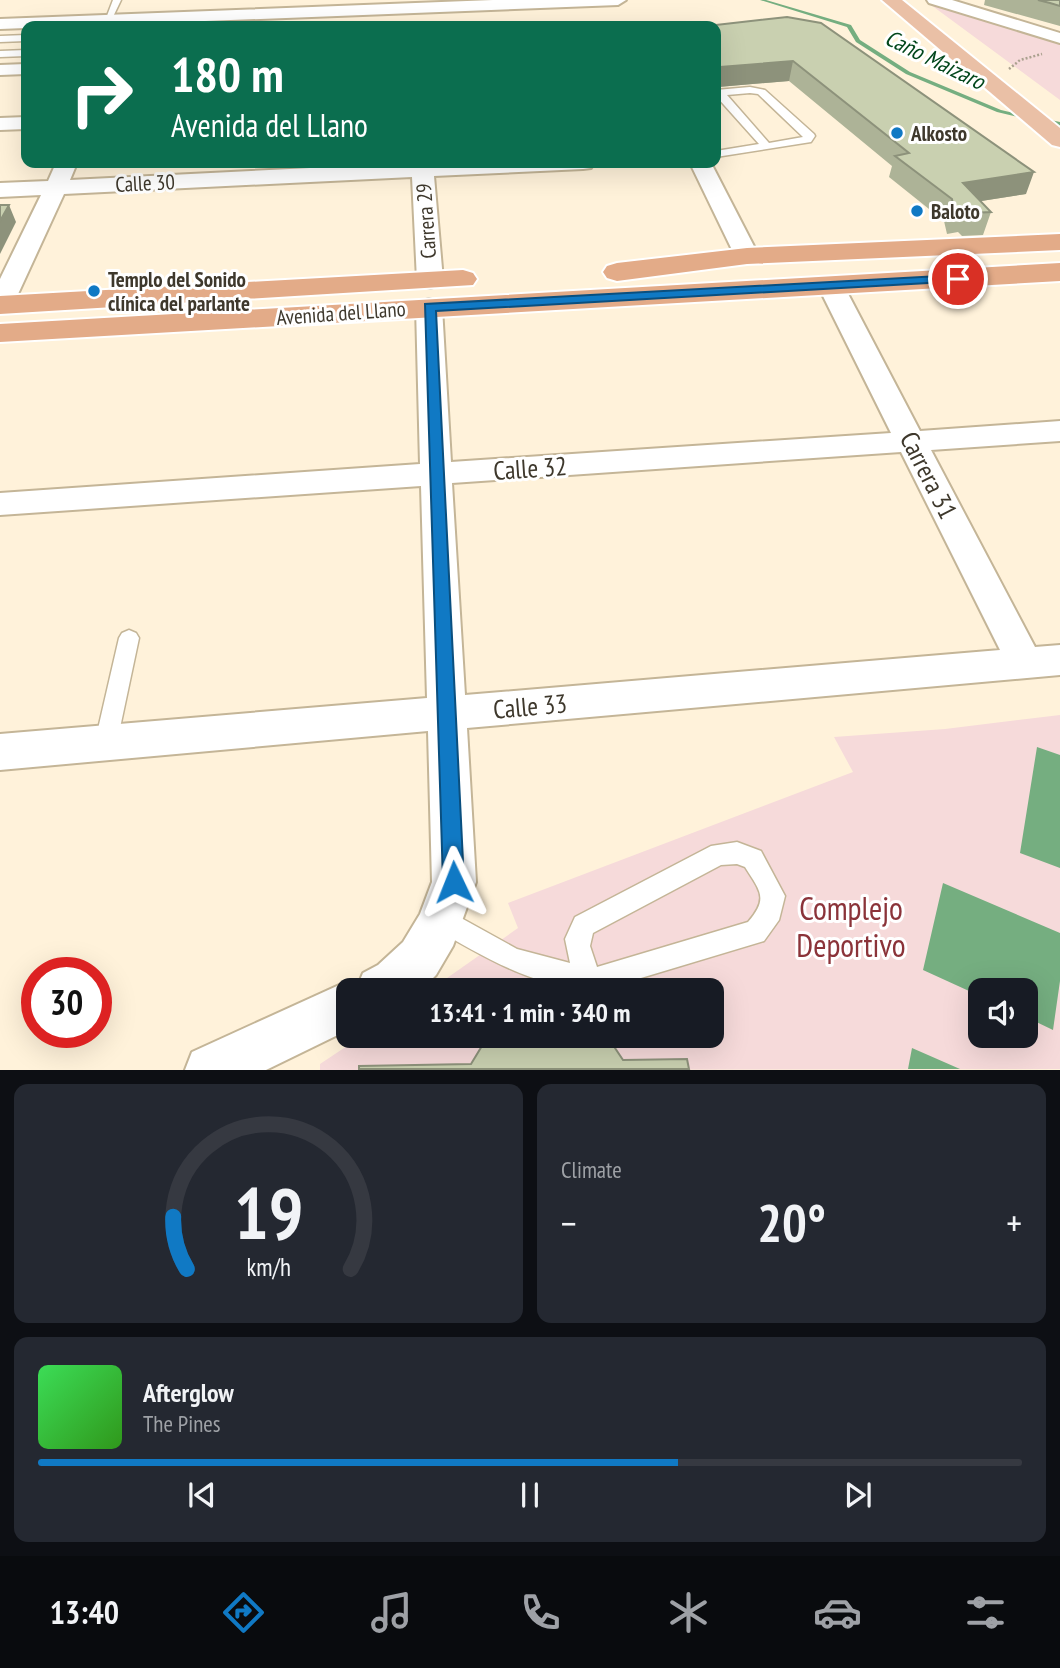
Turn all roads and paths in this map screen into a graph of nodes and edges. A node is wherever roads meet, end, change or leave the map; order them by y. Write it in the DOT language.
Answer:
graph roads {
  1 [pos="117,0"];
  2 [pos="145,0"];
  3 [pos="891,0"];
  4 [pos="908,0"];
  5 [pos="935,0"];
  6 [pos="412,4"];
  7 [pos="620,4"];
  8 [pos="108,19"];
  9 [pos="65,21"];
  10 [pos="121,21"];
  11 [pos="135,21"];
  12 [pos="163,21"];
  13 [pos="21,23"];
  14 [pos="0,24"];
  15 [pos="21,38"];
  16 [pos="0,39"];
  17 [pos="1056,45"];
  18 [pos="21,53"];
  19 [pos="0,54"];
  20 [pos="21,69"];
  21 [pos="0,70"];
  22 [pos="1001,75"];
  23 [pos="721,93"];
  24 [pos="721,97"];
  25 [pos="21,123"];
  26 [pos="0,124"];
  27 [pos="1050,125"];
  28 [pos="766,146"];
  29 [pos="721,153"];
  30 [pos="66,168"];
  31 [pos="406,168"];
  32 [pos="423,168"];
  33 [pos="703,168"];
  34 [pos="56,188"];
  35 [pos="0,190"];
  36 [pos="1060,242"];
  37 [pos="747,256"];
  38 [pos="1060,256"];
  39 [pos="1060,272"];
  40 [pos="484,278"];
  41 [pos="832,288"];
  42 [pos="430,294"];
  43 [pos="0,305"];
  44 [pos="0,333"];
  45 [pos="1060,431"];
  46 [pos="911,441"];
  47 [pos="436,474"];
  48 [pos="0,504"];
  49 [pos="129,638"];
  50 [pos="1043,661"];
  51 [pos="447,713"];
  52 [pos="106,742"];
  53 [pos="0,752"];
  54 [pos="433,938"];
  55 [pos="398,978"];
  56 [pos="580,978"];
  57 [pos="591,981"];
  58 [pos="336,1013"];
  59 [pos="271,1055"];
  60 [pos="210,1069"];
  1 -- 8 [label="lane"];
  2 -- 11 [label="street"];
  3 -- 27 [label="main road"];
  4 -- 22 [label="main road"];
  5 -- 17 [label="street"];
  6 -- 7 [label="street"];
  6 -- 12 [label="street"];
  8 -- 9 [label="street"];
  8 -- 10 [label="street"];
  13 -- 14 [label="street"];
  15 -- 16 [label="lane"];
  17 -- 22 [label="path"];
  18 -- 19 [label="lane"];
  20 -- 21 [label="street"];
  22 -- 27 [label="main road"];
  23 -- 28 [label="lane"];
  24 -- 28 [label="lane"];
  25 -- 26 [label="street"];
  28 -- 29 [label="lane"];
  30 -- 34 [label="street"];
  31 -- 34 [label="street, Calle 30"];
  32 -- 42 [label="street, Carrera 29"];
  33 -- 37 [label="street"];
  34 -- 35 [label="street, Calle 30"];
  34 -- 43 [label="street"];
  36 -- 37 [label="highway"];
  37 -- 38 [label="highway"];
  39 -- 41 [label="highway, Avenida del Llano"];
  40 -- 42 [label="highway, Avenida del Llano"];
  41 -- 42 [label="highway, Avenida del Llano"];
  41 -- 46 [label="street, Carrera 31"];
  42 -- 43 [label="highway, Avenida del Llano"];
  42 -- 44 [label="highway, Avenida del Llano"];
  42 -- 47 [label="street, Carrera 29"];
  45 -- 46 [label="street, Calle 32"];
  46 -- 47 [label="street, Calle 32"];
  46 -- 50 [label="street, Carrera 31"];
  47 -- 48 [label="street, Calle 32"];
  47 -- 51 [label="street, Carrera 29"];
  49 -- 52 [label="lane"];
  50 -- 51 [label="street, Calle 33"];
  51 -- 52 [label="street, Calle 33"];
  51 -- 54 [label="street, Carrera 29"];
  52 -- 53 [label="street, Calle 33"];
  54 -- 55 [label="street"];
  54 -- 56 [label="lane"];
  57 -- 57 [label="lane"];
  58 -- 59 [label="street"];
  59 -- 60 [label="street"];
}
